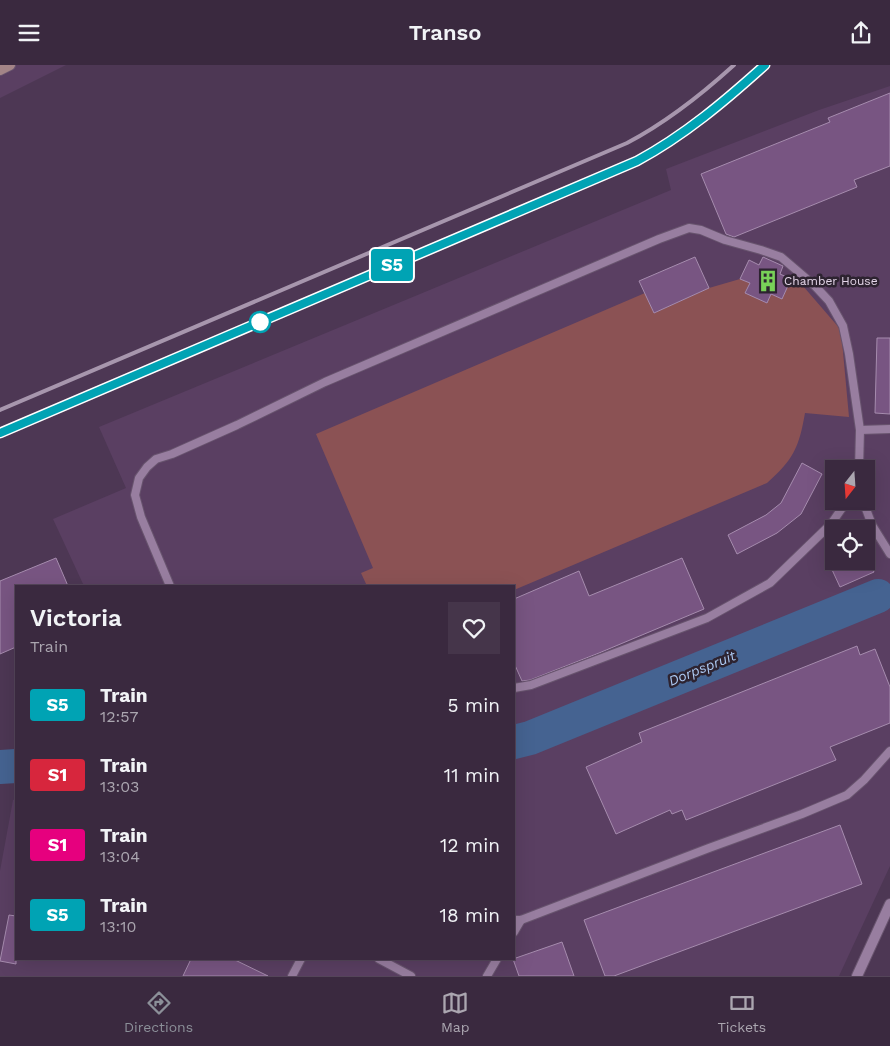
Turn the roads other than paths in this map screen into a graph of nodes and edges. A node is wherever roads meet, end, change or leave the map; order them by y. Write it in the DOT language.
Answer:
graph roads {
  1 [pos="890,429"];
  2 [pos="860,430"];
  3 [pos="859,460"];
  4 [pos="841,510"];
  5 [pos="866,510"];
  6 [pos="890,554"];
  7 [pos="170,585"];
  8 [pos="515,688"];
  9 [pos="890,751"];
  10 [pos="890,904"];
  11 [pos="517,920"];
  12 [pos="300,960"];
  13 [pos="381,960"];
  14 [pos="497,960"];
  15 [pos="292,976"];
  16 [pos="411,976"];
  17 [pos="487,976"];
  18 [pos="857,976"];
  1 -- 2 [label="lane"];
  2 -- 3 [label="lane"];
  2 -- 7 [label="lane"];
  4 -- 8 [label="lane"];
  5 -- 6 [label="lane"];
  9 -- 11 [label="lane"];
  10 -- 18 [label="street"];
  12 -- 15 [label="lane"];
  13 -- 16 [label="lane"];
  14 -- 17 [label="lane"];
}
